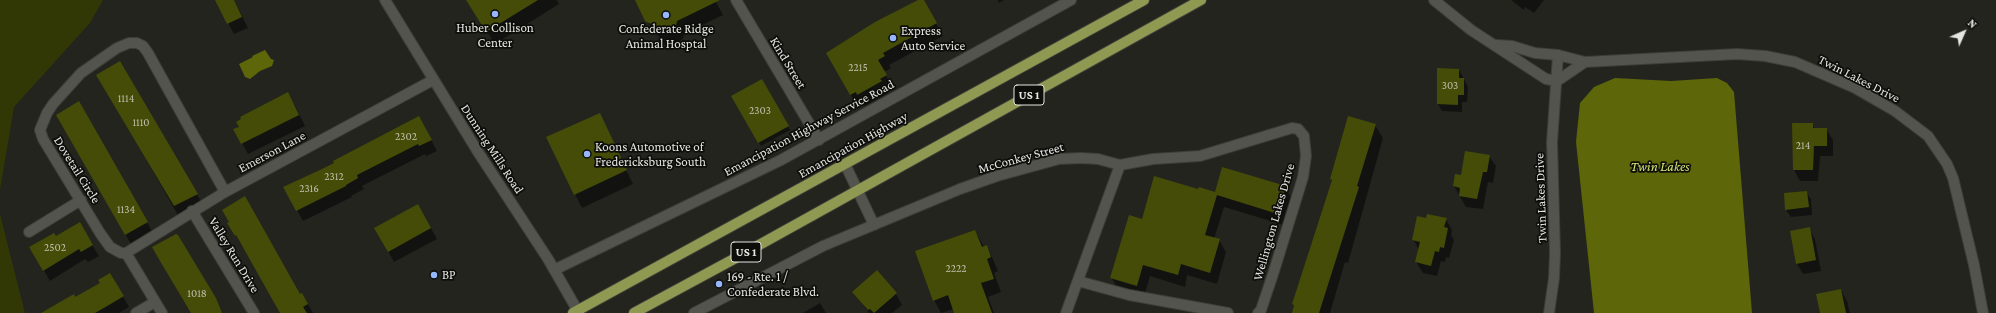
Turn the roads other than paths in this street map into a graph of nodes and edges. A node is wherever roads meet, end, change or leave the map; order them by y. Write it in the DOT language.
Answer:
graph roads {
  1 [pos="385,0"];
  2 [pos="736,0"];
  3 [pos="1070,0"];
  4 [pos="1144,0"];
  5 [pos="1201,0"];
  6 [pos="1434,0"];
  7 [pos="1496,45"];
  8 [pos="1558,55"];
  9 [pos="1585,62"];
  10 [pos="433,80"];
  11 [pos="1557,81"];
  12 [pos="819,140"];
  13 [pos="845,164"];
  14 [pos="1120,165"];
  15 [pos="858,190"];
  16 [pos="224,192"];
  17 [pos="81,200"];
  18 [pos="192,211"];
  19 [pos="874,225"];
  20 [pos="29,232"];
  21 [pos="126,252"];
  22 [pos="554,270"];
  23 [pos="1078,281"];
  24 [pos="155,302"];
  25 [pos="577,312"];
  26 [pos="136,313"];
  27 [pos="162,313"];
  28 [pos="254,313"];
  29 [pos="634,313"];
  30 [pos="694,313"];
  31 [pos="1066,313"];
  32 [pos="1228,313"];
  33 [pos="1258,313"];
  34 [pos="1549,313"];
  35 [pos="1983,313"];
  1 -- 10 [label="street, Dunning Mills Road"];
  2 -- 12 [label="street, Kind Street"];
  3 -- 12 [label="street, Emancipation Highway Service Road"];
  4 -- 13 [label="main road, Emancipation Highway / US 1"];
  5 -- 15 [label="main road, US 1"];
  6 -- 7 [label="street, Twin Lakes Drive"];
  7 -- 8 [label="street, Twin Lakes Drive"];
  7 -- 11 [label="street, Twin Lakes Drive"];
  8 -- 9 [label="street, Twin Lakes Drive"];
  8 -- 11 [label="street, Twin Lakes Drive"];
  9 -- 11 [label="street"];
  9 -- 35 [label="street, Twin Lakes Drive"];
  10 -- 16 [label="street, Emerson Lane"];
  10 -- 22 [label="street, Dunning Mills Road"];
  11 -- 34 [label="street, Twin Lakes Drive"];
  12 -- 22 [label="street, Emancipation Highway Service Road"];
  13 -- 15 [label="street"];
  13 -- 25 [label="main road, Emancipation Highway / US 1"];
  14 -- 19 [label="street, McConkey Street"];
  14 -- 23 [label="street"];
  14 -- 33 [label="street, Wellington Lakes Drive"];
  15 -- 19 [label="street"];
  15 -- 29 [label="main road, US 1"];
  16 -- 17 [label="street, Dovetail Circle"];
  16 -- 18 [label="street, Emerson Lane"];
  17 -- 20 [label="street"];
  17 -- 21 [label="street, Dovetail Circle"];
  18 -- 21 [label="street, Emerson Lane"];
  18 -- 28 [label="street, Valley Run Drive"];
  19 -- 30 [label="street, McConkey Street"];
  21 -- 24 [label="street"];
  22 -- 25 [label="street, Dunning Mills Road"];
  23 -- 31 [label="street"];
  23 -- 32 [label="street"];
  24 -- 26 [label="street"];
  24 -- 27 [label="street"];
}
